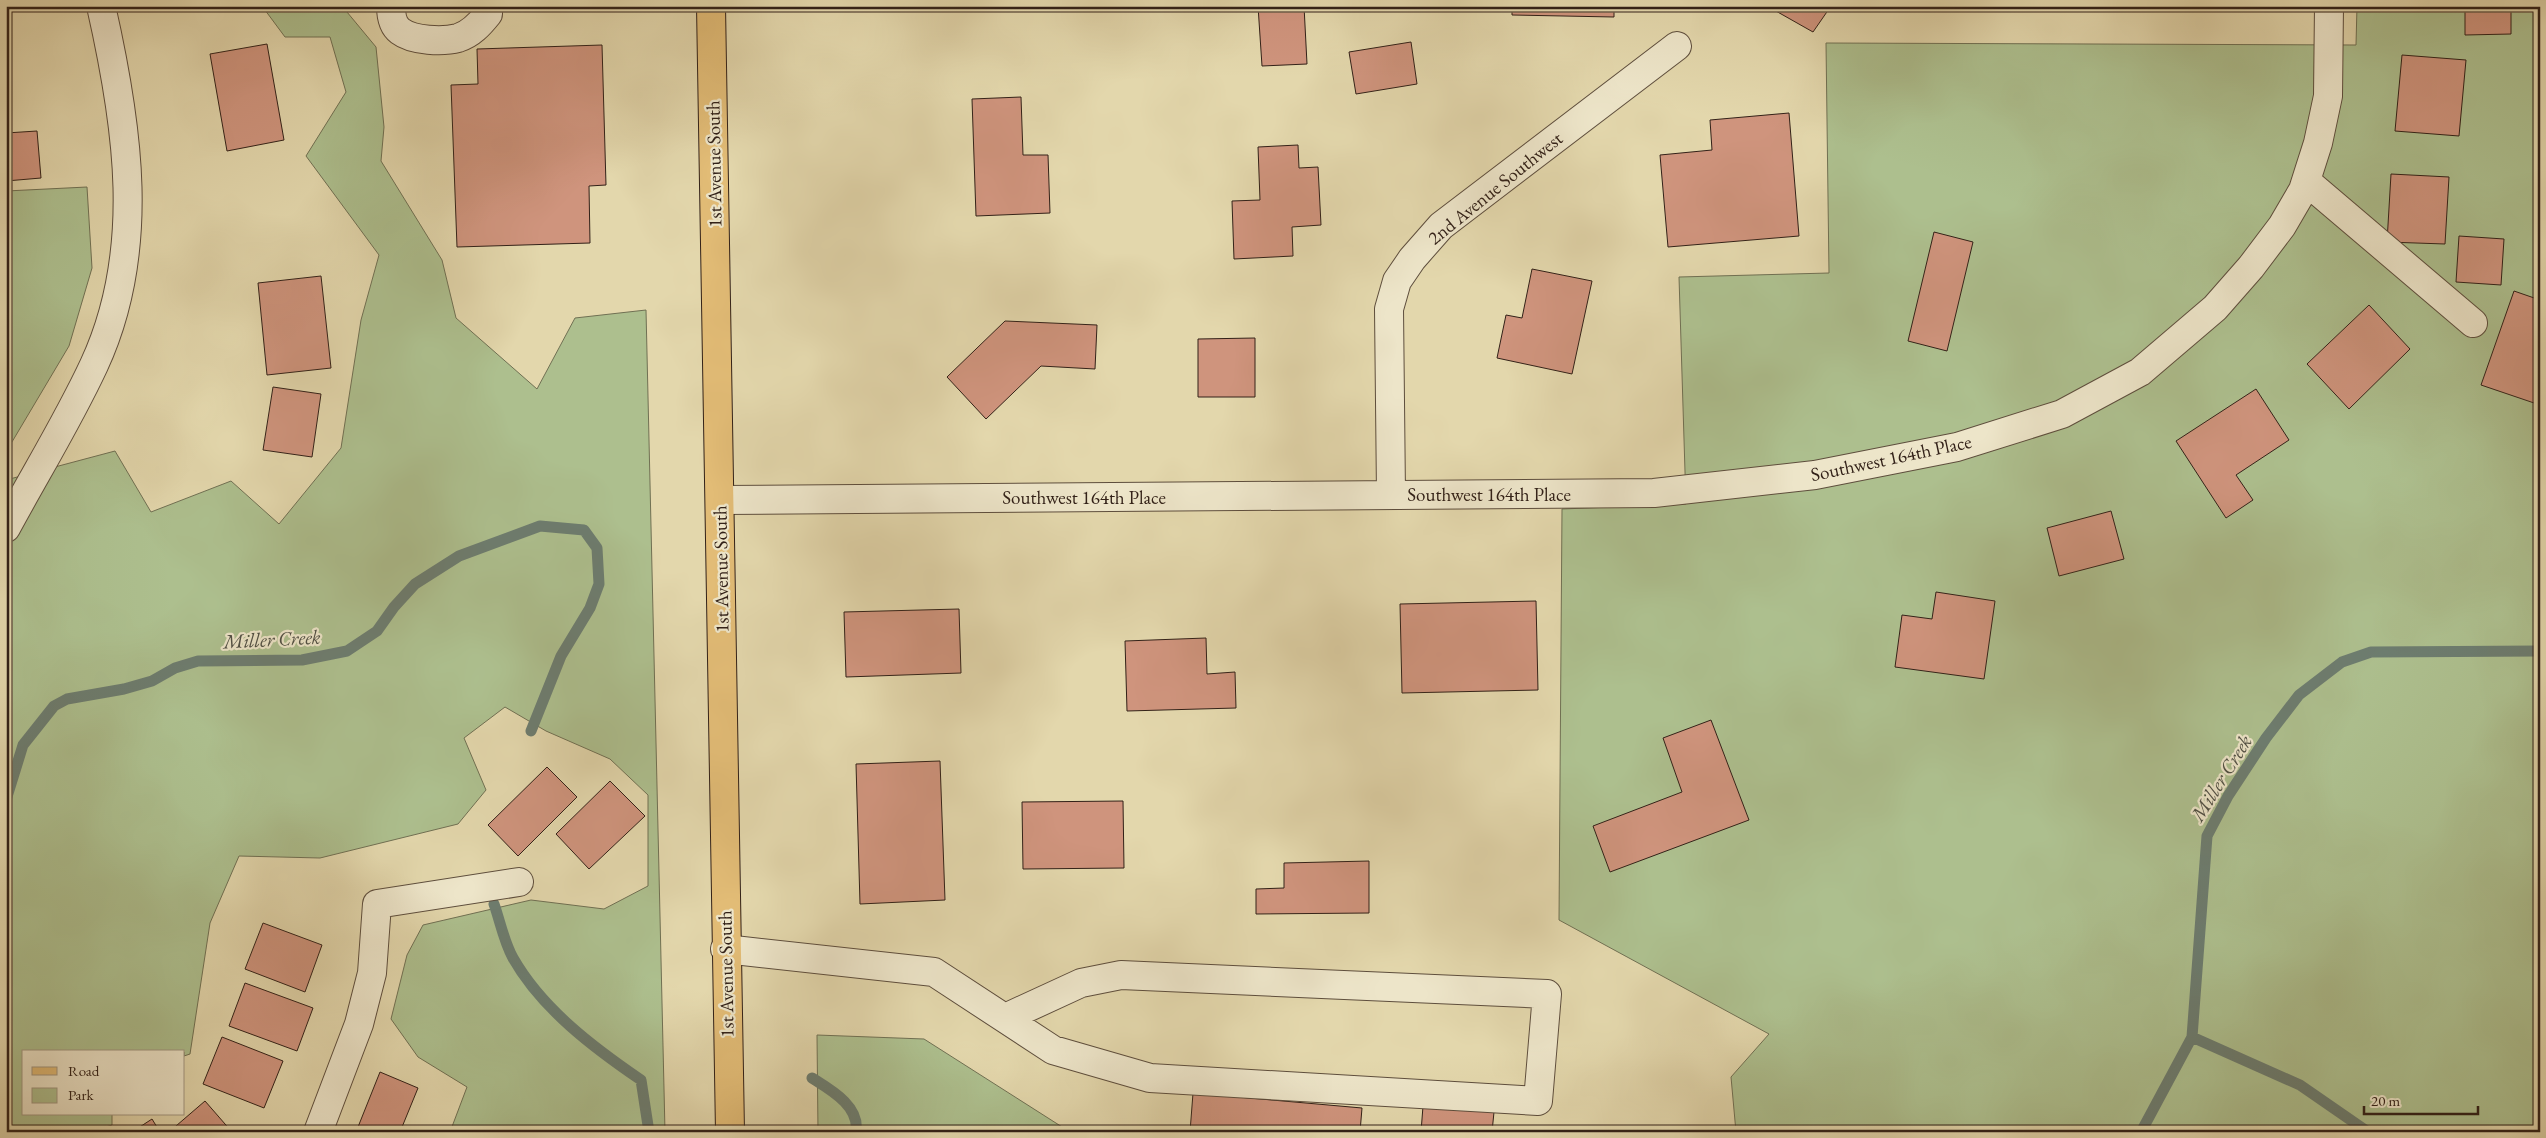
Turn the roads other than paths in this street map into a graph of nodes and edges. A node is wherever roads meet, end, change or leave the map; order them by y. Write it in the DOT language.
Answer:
graph roads {
  1 [pos="101,6"];
  2 [pos="390,6"];
  3 [pos="488,6"];
  4 [pos="711,6"];
  5 [pos="2329,6"];
  6 [pos="1677,46"];
  7 [pos="2306,181"];
  8 [pos="2473,323"];
  9 [pos="1390,495"];
  10 [pos="720,500"];
  11 [pos="6,528"];
  12 [pos="519,882"];
  13 [pos="725,949"];
  14 [pos="1005,1018"];
  15 [pos="318,1132"];
  16 [pos="730,1132"];
  1 -- 11 [label="street"];
  2 -- 3 [label="street"];
  4 -- 10 [label="main road, 1st Avenue South"];
  5 -- 7 [label="street, Southwest 164th Place"];
  6 -- 9 [label="street, 2nd Avenue Southwest"];
  7 -- 8 [label="street"];
  7 -- 9 [label="street, Southwest 164th Place"];
  9 -- 10 [label="street, Southwest 164th Place"];
  10 -- 13 [label="main road, 1st Avenue South"];
  12 -- 15 [label="street"];
  13 -- 14 [label="street"];
  13 -- 16 [label="main road, 1st Avenue South"];
  14 -- 14 [label="street"];
}
